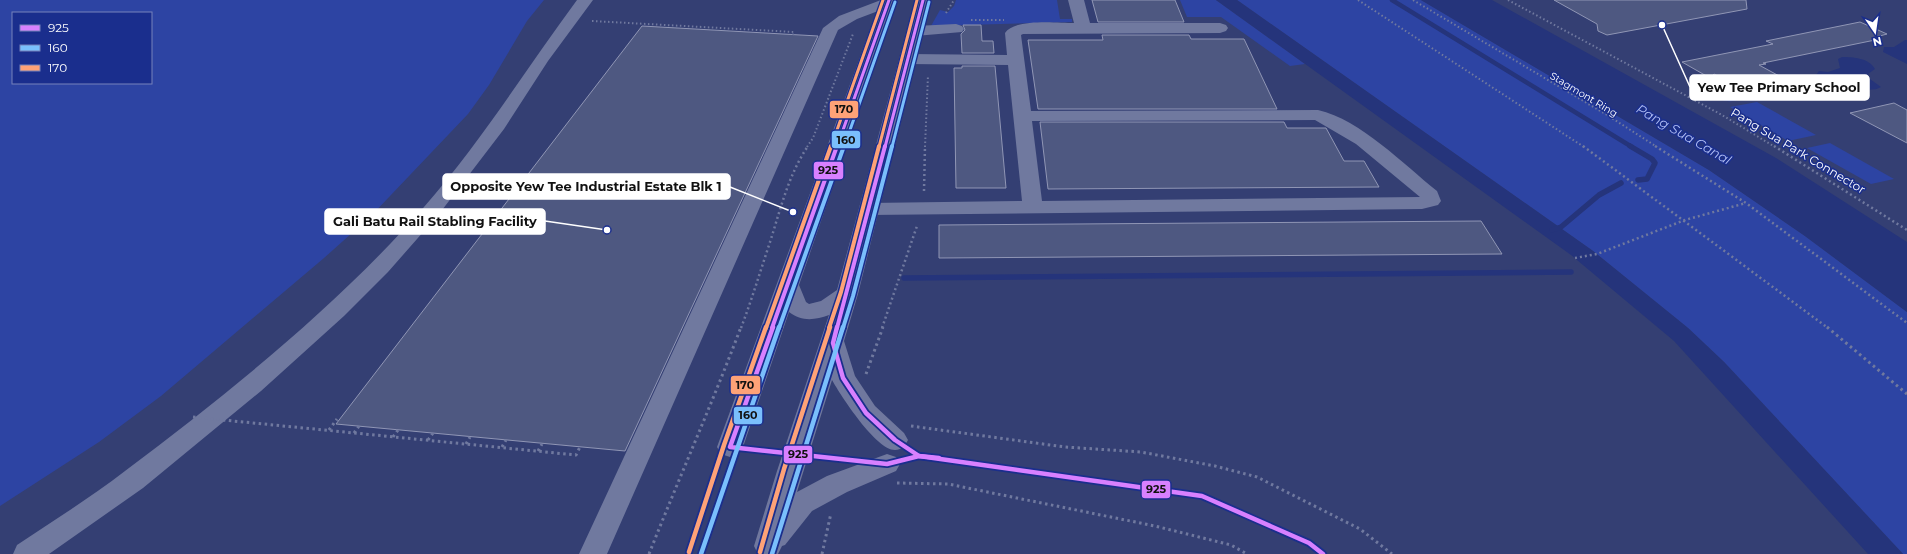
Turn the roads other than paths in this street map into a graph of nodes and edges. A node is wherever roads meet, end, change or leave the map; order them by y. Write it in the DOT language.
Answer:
graph roads {
  1 [pos="923,0"];
  2 [pos="1076,0"];
  3 [pos="889,1"];
  4 [pos="588,10"];
  5 [pos="1083,28"];
  6 [pos="1220,28"];
  7 [pos="956,29"];
  8 [pos="915,31"];
  9 [pos="908,59"];
  10 [pos="1016,60"];
  11 [pos="1022,116"];
  12 [pos="1033,207"];
  13 [pos="870,209"];
  14 [pos="788,286"];
  15 [pos="847,294"];
  16 [pos="833,343"];
  17 [pos="730,447"];
  18 [pos="27,554"];
  19 [pos="593,554"];
  1 -- 8 [label="main road"];
  2 -- 5 [label="street"];
  3 -- 14 [label="main road"];
  3 -- 19 [label="street"];
  4 -- 18 [label="street"];
  5 -- 6 [label="street"];
  5 -- 10 [label="street"];
  7 -- 8 [label="street"];
  8 -- 9 [label="main road"];
  9 -- 10 [label="street"];
  9 -- 13 [label="main road"];
  10 -- 11 [label="street"];
  11 -- 12 [label="street"];
  11 -- 12 [label="street"];
  12 -- 13 [label="street"];
  13 -- 15 [label="main road"];
  14 -- 15 [label="main road"];
  14 -- 17 [label="main road"];
  15 -- 16 [label="main road"];
  16 -- 16 [label="main road"];
}
